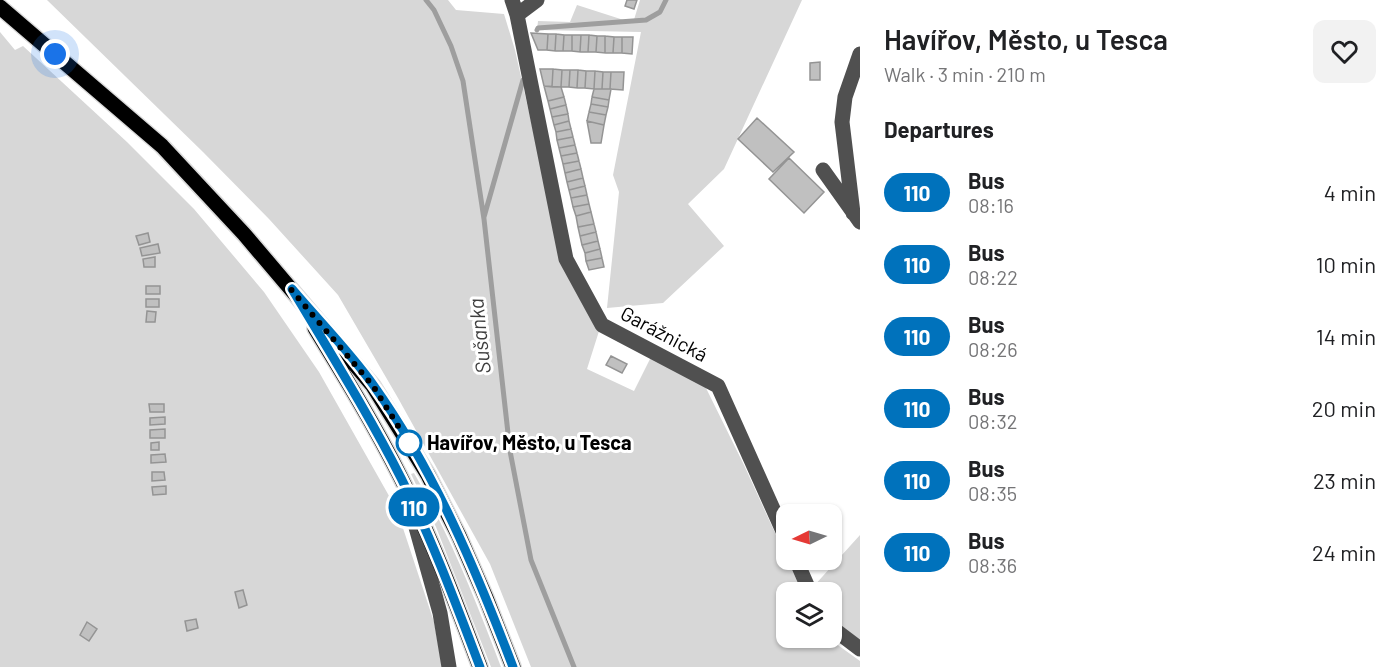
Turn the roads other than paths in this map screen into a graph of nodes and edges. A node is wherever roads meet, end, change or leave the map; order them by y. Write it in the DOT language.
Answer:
graph roads {
  1 [pos="512,0"];
  2 [pos="537,0"];
  3 [pos="0,7"];
  4 [pos="517,15"];
  5 [pos="860,54"];
  6 [pos="823,170"];
  7 [pos="857,218"];
  8 [pos="292,289"];
  9 [pos="402,480"];
  10 [pos="776,516"];
  11 [pos="842,635"];
  12 [pos="860,649"];
  13 [pos="449,667"];
  14 [pos="480,667"];
  15 [pos="513,667"];
  1 -- 4 [label="street, Garážnická"];
  2 -- 4 [label="street"];
  3 -- 8 [label="main road"];
  4 -- 10 [label="street, Garážnická"];
  5 -- 7 [label="street"];
  6 -- 7 [label="street"];
  8 -- 9 [label="main road"];
  8 -- 15 [label="main road"];
  9 -- 13 [label="street"];
  9 -- 14 [label="main road"];
  11 -- 12 [label="street"];
}
